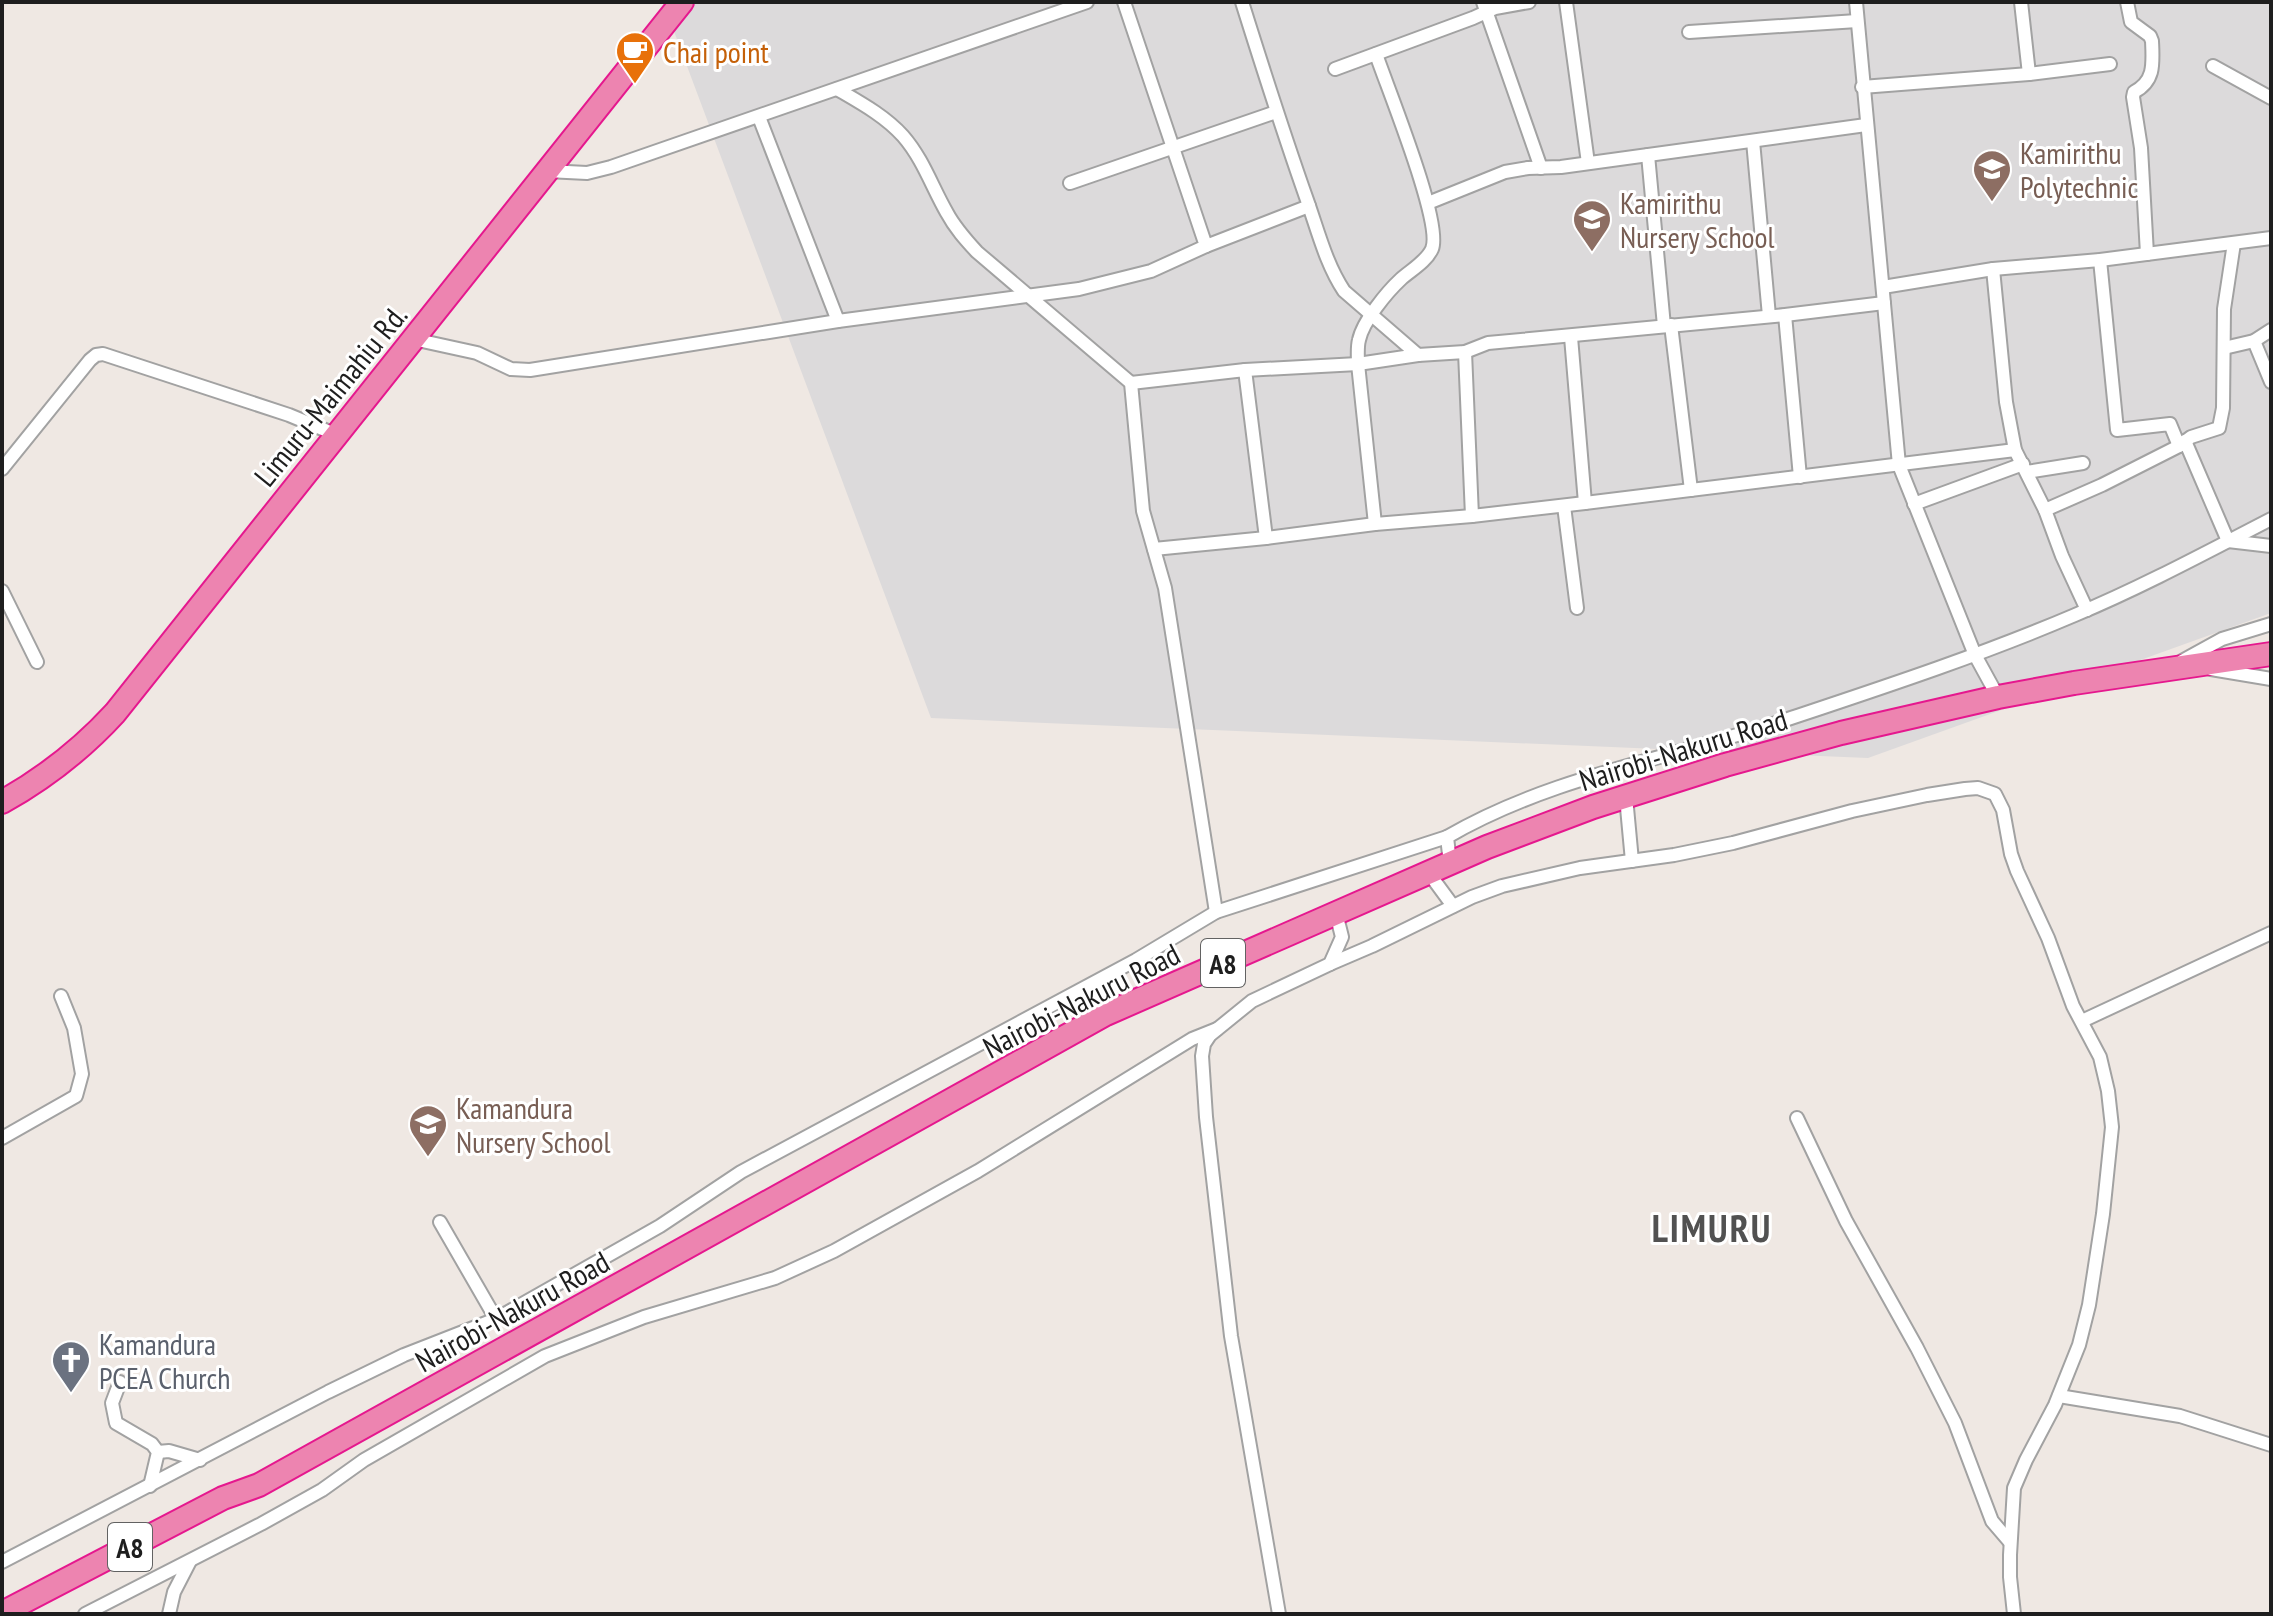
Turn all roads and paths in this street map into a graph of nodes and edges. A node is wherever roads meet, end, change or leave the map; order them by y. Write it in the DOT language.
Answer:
graph roads {
  1 [pos="682,2"];
  2 [pos="1087,2"];
  3 [pos="1124,2"];
  4 [pos="1242,2"];
  5 [pos="1529,2"];
  6 [pos="1566,2"];
  7 [pos="1856,2"];
  8 [pos="2021,2"];
  9 [pos="2127,2"];
  10 [pos="1485,6"];
  11 [pos="1857,21"];
  12 [pos="1689,32"];
  13 [pos="1376,54"];
  14 [pos="2110,64"];
  15 [pos="2213,66"];
  16 [pos="1335,69"];
  17 [pos="2029,74"];
  18 [pos="1862,87"];
  19 [pos="837,89"];
  20 [pos="2271,98"];
  21 [pos="1276,112"];
  22 [pos="759,117"];
  23 [pos="1866,125"];
  24 [pos="1753,141"];
  25 [pos="1172,148"];
  26 [pos="1648,155"];
  27 [pos="1588,163"];
  28 [pos="1541,168"];
  29 [pos="547,171"];
  30 [pos="1070,183"];
  31 [pos="1428,203"];
  32 [pos="1309,206"];
  33 [pos="2271,238"];
  34 [pos="2234,243"];
  35 [pos="1206,246"];
  36 [pos="2147,254"];
  37 [pos="2100,260"];
  38 [pos="1993,269"];
  39 [pos="1883,287"];
  40 [pos="1030,297"];
  41 [pos="1884,303"];
  42 [pos="1785,315"];
  43 [pos="1371,316"];
  44 [pos="1769,316"];
  45 [pos="838,321"];
  46 [pos="1668,325"];
  47 [pos="2271,330"];
  48 [pos="1571,337"];
  49 [pos="413,339"];
  50 [pos="2254,341"];
  51 [pos="2224,348"];
  52 [pos="1465,352"];
  53 [pos="1418,355"];
  54 [pos="1358,364"];
  55 [pos="1245,370"];
  56 [pos="2271,382"];
  57 [pos="1131,383"];
  58 [pos="337,435"];
  59 [pos="2182,443"];
  60 [pos="2015,450"];
  61 [pos="2083,463"];
  62 [pos="1899,465"];
  63 [pos="2025,468"];
  64 [pos="2,469"];
  65 [pos="1800,477"];
  66 [pos="1691,490"];
  67 [pos="1585,503"];
  68 [pos="1914,504"];
  69 [pos="1564,506"];
  70 [pos="2045,510"];
  71 [pos="1472,516"];
  72 [pos="2271,519"];
  73 [pos="1375,524"];
  74 [pos="1266,538"];
  75 [pos="2228,541"];
  76 [pos="2271,546"];
  77 [pos="1154,549"];
  78 [pos="2,591"];
  79 [pos="1577,608"];
  80 [pos="2087,610"];
  81 [pos="2271,624"];
  82 [pos="2271,654"];
  83 [pos="1975,655"];
  84 [pos="37,662"];
  85 [pos="2180,666"];
  86 [pos="2271,679"];
  87 [pos="1998,697"];
  88 [pos="1626,797"];
  89 [pos="2,802"];
  90 [pos="1447,837"];
  91 [pos="1632,861"];
  92 [pos="1450,863"];
  93 [pos="1428,872"];
  94 [pos="1453,906"];
  95 [pos="1216,912"];
  96 [pos="1336,913"];
  97 [pos="2271,933"];
  98 [pos="1330,964"];
  99 [pos="61,996"];
  100 [pos="2082,1021"];
  101 [pos="1217,1029"];
  102 [pos="1797,1118"];
  103 [pos="2,1138"];
  104 [pos="440,1222"];
  105 [pos="496,1319"];
  106 [pos="532,1335"];
  107 [pos="545,1356"];
  108 [pos="120,1382"];
  109 [pos="2059,1396"];
  110 [pos="2271,1445"];
  111 [pos="158,1452"];
  112 [pos="200,1460"];
  113 [pos="259,1485"];
  114 [pos="150,1486"];
  115 [pos="2010,1542"];
  116 [pos="190,1561"];
  117 [pos="2,1562"];
  118 [pos="2,1613"];
  119 [pos="32,1614"];
  120 [pos="85,1614"];
  121 [pos="169,1614"];
  122 [pos="1279,1614"];
  123 [pos="2014,1614"];
  1 -- 29 [label="highway, Limuru-Maimahiu Rd."];
  2 -- 19 [label="street"];
  3 -- 25 [label="street"];
  4 -- 21 [label="street"];
  5 -- 10 [label="street"];
  6 -- 27 [label="street"];
  7 -- 11 [label="street"];
  8 -- 17 [label="street"];
  9 -- 36 [label="street"];
  10 -- 13 [label="street"];
  10 -- 28 [label="street"];
  11 -- 12 [label="street"];
  11 -- 18 [label="street"];
  13 -- 16 [label="street"];
  13 -- 31 [label="street"];
  14 -- 17 [label="street"];
  15 -- 20 [label="street"];
  17 -- 18 [label="street"];
  18 -- 23 [label="street"];
  19 -- 22 [label="street"];
  19 -- 40 [label="street"];
  21 -- 25 [label="street"];
  21 -- 32 [label="street"];
  22 -- 29 [label="street"];
  22 -- 45 [label="street"];
  23 -- 24 [label="street"];
  23 -- 39 [label="street"];
  24 -- 26 [label="street"];
  24 -- 44 [label="street"];
  25 -- 30 [label="street"];
  25 -- 35 [label="street"];
  26 -- 27 [label="street"];
  26 -- 46 [label="street"];
  27 -- 28 [label="street"];
  28 -- 31 [label="street"];
  29 -- 49 [label="highway, Limuru-Maimahiu Rd."];
  31 -- 43 [label="street"];
  32 -- 35 [label="street"];
  32 -- 43 [label="street"];
  33 -- 34 [label="street"];
  34 -- 36 [label="street"];
  34 -- 51 [label="street"];
  35 -- 40 [label="street"];
  36 -- 37 [label="street"];
  37 -- 38 [label="street"];
  37 -- 59 [label="street"];
  38 -- 39 [label="street"];
  38 -- 60 [label="street"];
  39 -- 41 [label="street"];
  40 -- 45 [label="street"];
  40 -- 57 [label="street"];
  41 -- 42 [label="street"];
  41 -- 62 [label="street"];
  42 -- 44 [label="street"];
  42 -- 65 [label="street"];
  43 -- 53 [label="street"];
  43 -- 54 [label="street"];
  44 -- 46 [label="street"];
  45 -- 49 [label="street"];
  46 -- 48 [label="street"];
  46 -- 66 [label="street"];
  47 -- 50 [label="street"];
  48 -- 52 [label="street"];
  48 -- 67 [label="street"];
  49 -- 58 [label="highway, Limuru-Maimahiu Rd."];
  50 -- 51 [label="street"];
  50 -- 56 [label="street"];
  51 -- 59 [label="street"];
  52 -- 53 [label="street"];
  52 -- 71 [label="street"];
  53 -- 54 [label="street"];
  54 -- 55 [label="street"];
  54 -- 73 [label="street"];
  55 -- 57 [label="street"];
  55 -- 74 [label="street"];
  57 -- 77 [label="street"];
  58 -- 64 [label="street"];
  58 -- 89 [label="highway, Limuru-Maimahiu Rd."];
  59 -- 70 [label="street"];
  59 -- 75 [label="street"];
  60 -- 62 [label="street"];
  60 -- 63 [label="street"];
  61 -- 63 [label="street"];
  62 -- 65 [label="street"];
  62 -- 68 [label="street"];
  63 -- 68 [label="street"];
  63 -- 70 [label="street"];
  65 -- 66 [label="street"];
  66 -- 67 [label="street"];
  67 -- 69 [label="street"];
  68 -- 83 [label="street"];
  69 -- 71 [label="street"];
  69 -- 79 [label="street"];
  70 -- 80 [label="street"];
  71 -- 73 [label="street"];
  72 -- 75 [label="street"];
  73 -- 74 [label="street"];
  74 -- 77 [label="street"];
  75 -- 76 [label="street"];
  75 -- 80 [label="street"];
  77 -- 95 [label="street"];
  78 -- 84 [label="street"];
  80 -- 83 [label="street"];
  81 -- 85 [label="street"];
  82 -- 85 [label="highway, Nairobi-Nakuru Road / A8"];
  83 -- 87 [label="street"];
  83 -- 90 [label="street"];
  85 -- 86 [label="street"];
  85 -- 87 [label="highway, Nairobi-Nakuru Road / A8"];
  87 -- 88 [label="highway, Nairobi-Nakuru Road / A8"];
  88 -- 91 [label="street"];
  88 -- 92 [label="highway, Nairobi-Nakuru Road / A8"];
  90 -- 92 [label="street"];
  90 -- 95 [label="street"];
  91 -- 94 [label="street"];
  91 -- 100 [label="street"];
  92 -- 93 [label="highway, Nairobi-Nakuru Road / A8"];
  93 -- 94 [label="street"];
  93 -- 96 [label="highway, Nairobi-Nakuru Road / A8"];
  94 -- 98 [label="street"];
  95 -- 105 [label="street"];
  96 -- 98 [label="street"];
  96 -- 106 [label="highway, Nairobi-Nakuru Road / A8"];
  97 -- 100 [label="street"];
  98 -- 101 [label="street"];
  99 -- 103 [label="street"];
  100 -- 109 [label="street"];
  101 -- 107 [label="street"];
  101 -- 122 [label="street"];
  102 -- 115 [label="street"];
  104 -- 105 [label="street"];
  105 -- 112 [label="street"];
  106 -- 107 [label="street"];
  106 -- 113 [label="highway, Nairobi-Nakuru Road / A8"];
  107 -- 116 [label="street"];
  108 -- 111 [label="street"];
  109 -- 110 [label="street"];
  109 -- 115 [label="street"];
  111 -- 112 [label="street"];
  111 -- 114 [label="street"];
  112 -- 114 [label="street"];
  113 -- 118 [label="highway, Nairobi-Nakuru Road / A8"];
  113 -- 119 [label="highway, Nairobi-Nakuru Road / A8"];
  114 -- 117 [label="street"];
  115 -- 123 [label="street"];
  116 -- 120 [label="street"];
  116 -- 121 [label="street"];
}
